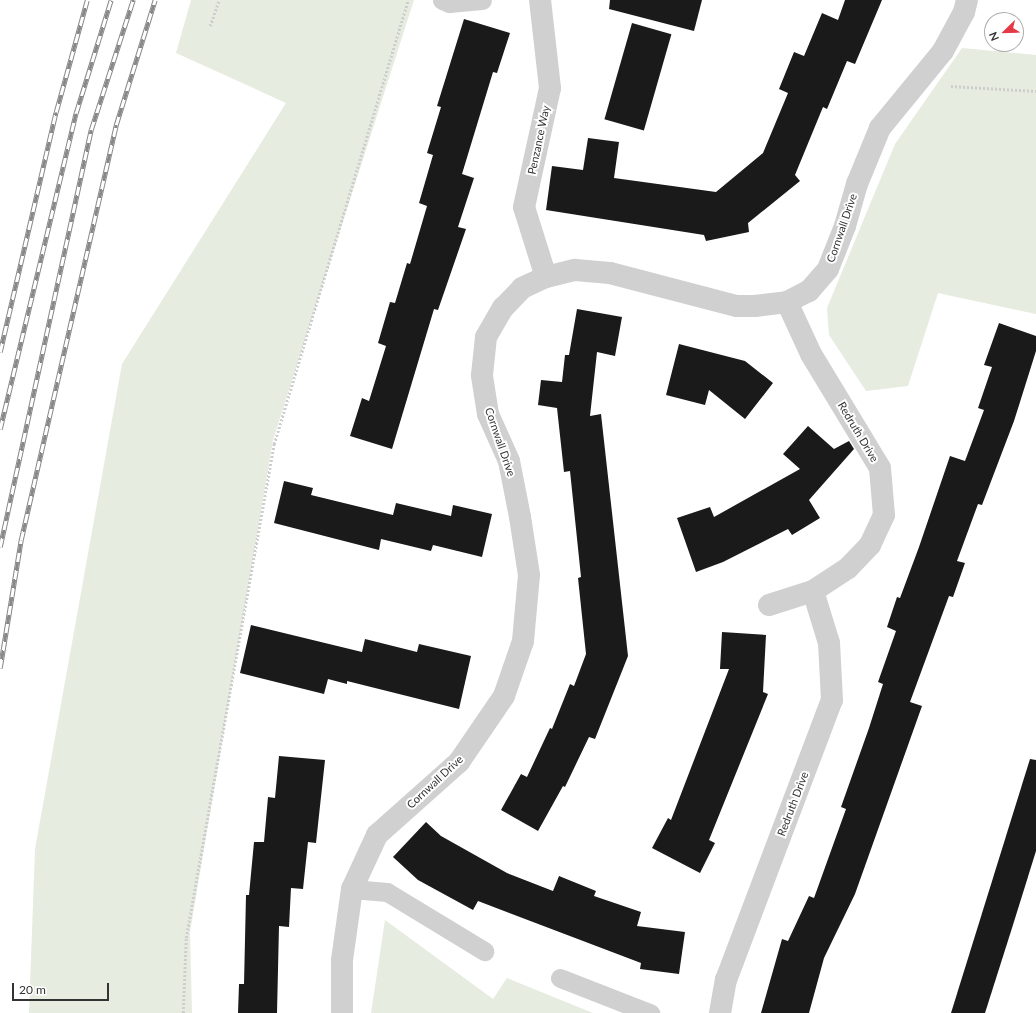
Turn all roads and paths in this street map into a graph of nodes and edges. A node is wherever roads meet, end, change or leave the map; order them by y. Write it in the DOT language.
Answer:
graph roads {
  1 [pos="219,0"];
  2 [pos="408,0"];
  3 [pos="442,0"];
  4 [pos="482,0"];
  5 [pos="540,0"];
  6 [pos="967,0"];
  7 [pos="210,26"];
  8 [pos="914,84"];
  9 [pos="1036,91"];
  10 [pos="546,277"];
  11 [pos="787,302"];
  12 [pos="813,591"];
  13 [pos="769,605"];
  14 [pos="352,889"];
  15 [pos="484,951"];
  16 [pos="560,978"];
  17 [pos="184,1013"];
  18 [pos="342,1013"];
  19 [pos="650,1013"];
  20 [pos="720,1013"];
  1 -- 7 [label="path"];
  2 -- 17 [label="path"];
  3 -- 4 [label="lane"];
  5 -- 10 [label="street, Penzance Way"];
  6 -- 8 [label="street, Cornwall Drive"];
  8 -- 9 [label="path"];
  8 -- 11 [label="street, Cornwall Drive"];
  10 -- 11 [label="street, Cornwall Drive"];
  10 -- 14 [label="street, Cornwall Drive"];
  11 -- 12 [label="street, Redruth Drive"];
  12 -- 13 [label="street, Redruth Drive"];
  12 -- 20 [label="street, Redruth Drive"];
  14 -- 15 [label="lane"];
  14 -- 18 [label="street, Cornwall Drive"];
  16 -- 19 [label="lane"];
}
